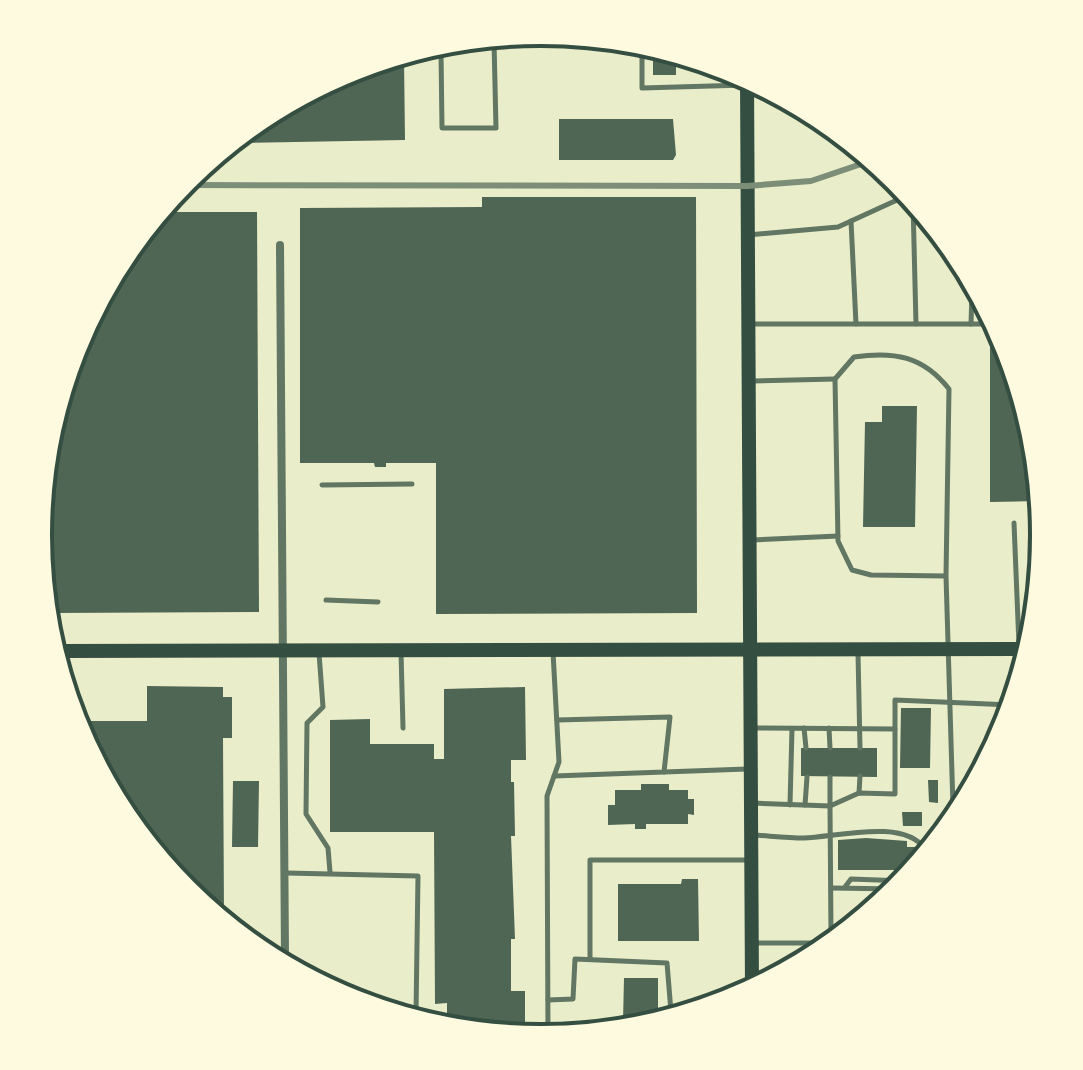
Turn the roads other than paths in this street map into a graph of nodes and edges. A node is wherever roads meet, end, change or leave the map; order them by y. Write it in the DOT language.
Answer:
graph roads {
  1 [pos="494,48"];
  2 [pos="441,56"];
  3 [pos="642,56"];
  4 [pos="729,83"];
  5 [pos="747,91"];
  6 [pos="897,200"];
  7 [pos="913,218"];
  8 [pos="851,221"];
  9 [pos="747,235"];
  10 [pos="280,245"];
  11 [pos="972,303"];
  12 [pos="748,324"];
  13 [pos="856,324"];
  14 [pos="916,324"];
  15 [pos="971,324"];
  16 [pos="982,324"];
  17 [pos="835,379"];
  18 [pos="749,381"];
  19 [pos="412,484"];
  20 [pos="322,485"];
  21 [pos="1014,523"];
  22 [pos="838,536"];
  23 [pos="750,540"];
  24 [pos="946,576"];
  25 [pos="326,600"];
  26 [pos="378,602"];
  27 [pos="1019,637"];
  28 [pos="858,648"];
  29 [pos="751,649"];
  30 [pos="947,649"];
  31 [pos="1017,649"];
  32 [pos="553,650"];
  33 [pos="67,651"];
  34 [pos="285,651"];
  35 [pos="319,651"];
  36 [pos="401,651"];
  37 [pos="951,702"];
  38 [pos="1000,704"];
  39 [pos="557,720"];
  40 [pos="403,728"];
  41 [pos="752,728"];
  42 [pos="804,728"];
  43 [pos="829,728"];
  44 [pos="859,728"];
  45 [pos="792,729"];
  46 [pos="895,729"];
  47 [pos="806,748"];
  48 [pos="830,748"];
  49 [pos="860,748"];
  50 [pos="751,769"];
  51 [pos="664,772"];
  52 [pos="554,776"];
  53 [pos="860,776"];
  54 [pos="807,777"];
  55 [pos="830,777"];
  56 [pos="859,793"];
  57 [pos="953,799"];
  58 [pos="751,803"];
  59 [pos="790,805"];
  60 [pos="805,805"];
  61 [pos="830,806"];
  62 [pos="831,833"];
  63 [pos="751,835"];
  64 [pos="920,844"];
  65 [pos="751,860"];
  66 [pos="330,872"];
  67 [pos="286,873"];
  68 [pos="888,880"];
  69 [pos="831,888"];
  70 [pos="845,888"];
  71 [pos="879,889"];
  72 [pos="831,929"];
  73 [pos="752,943"];
  74 [pos="811,943"];
  75 [pos="285,951"];
  76 [pos="590,959"];
  77 [pos="752,977"];
  78 [pos="548,1000"];
  79 [pos="671,1006"];
  80 [pos="416,1007"];
  81 [pos="548,1024"];
  1 -- 2 [label="lane"];
  3 -- 4 [label="lane"];
  5 -- 9 [label="main road"];
  6 -- 8 [label="lane"];
  7 -- 14 [label="lane"];
  8 -- 9 [label="lane"];
  8 -- 13 [label="lane"];
  9 -- 12 [label="main road"];
  10 -- 34 [label="street"];
  11 -- 15 [label="lane"];
  12 -- 13 [label="lane"];
  12 -- 18 [label="main road"];
  13 -- 14 [label="lane"];
  14 -- 15 [label="lane"];
  15 -- 16 [label="lane"];
  17 -- 18 [label="lane"];
  17 -- 22 [label="lane"];
  17 -- 24 [label="lane"];
  18 -- 23 [label="main road"];
  19 -- 20 [label="lane"];
  21 -- 27 [label="lane"];
  22 -- 23 [label="lane"];
  22 -- 24 [label="lane"];
  23 -- 29 [label="main road"];
  24 -- 30 [label="lane"];
  25 -- 26 [label="lane"];
  28 -- 29 [label="main road"];
  28 -- 30 [label="main road"];
  28 -- 44 [label="lane"];
  29 -- 32 [label="main road"];
  29 -- 41 [label="main road"];
  30 -- 31 [label="main road"];
  30 -- 37 [label="lane"];
  32 -- 36 [label="main road"];
  32 -- 39 [label="lane"];
  33 -- 34 [label="main road"];
  34 -- 35 [label="main road"];
  34 -- 67 [label="street"];
  35 -- 36 [label="main road"];
  35 -- 66 [label="lane"];
  36 -- 40 [label="lane"];
  37 -- 38 [label="lane"];
  37 -- 46 [label="lane"];
  37 -- 57 [label="lane"];
  39 -- 51 [label="lane"];
  39 -- 52 [label="lane"];
  41 -- 45 [label="lane"];
  41 -- 50 [label="main road"];
  42 -- 43 [label="lane"];
  42 -- 45 [label="lane"];
  42 -- 47 [label="lane"];
  43 -- 44 [label="lane"];
  43 -- 48 [label="lane"];
  44 -- 46 [label="lane"];
  44 -- 49 [label="lane"];
  45 -- 59 [label="lane"];
  46 -- 56 [label="lane"];
  50 -- 51 [label="lane"];
  50 -- 58 [label="main road"];
  51 -- 52 [label="lane"];
  52 -- 78 [label="lane"];
  53 -- 56 [label="lane"];
  54 -- 60 [label="lane"];
  55 -- 61 [label="lane"];
  56 -- 61 [label="lane"];
  58 -- 59 [label="lane"];
  58 -- 63 [label="main road"];
  59 -- 60 [label="lane"];
  60 -- 61 [label="lane"];
  61 -- 62 [label="lane"];
  62 -- 63 [label="lane"];
  62 -- 64 [label="lane"];
  62 -- 69 [label="lane"];
  63 -- 65 [label="main road"];
  65 -- 73 [label="main road"];
  65 -- 76 [label="lane"];
  66 -- 67 [label="lane"];
  66 -- 80 [label="lane"];
  67 -- 75 [label="street"];
  68 -- 70 [label="lane"];
  69 -- 70 [label="lane"];
  69 -- 72 [label="lane"];
  70 -- 71 [label="lane"];
  73 -- 74 [label="lane"];
  73 -- 77 [label="main road"];
  76 -- 78 [label="lane"];
  76 -- 79 [label="lane"];
  78 -- 81 [label="lane"];
}
